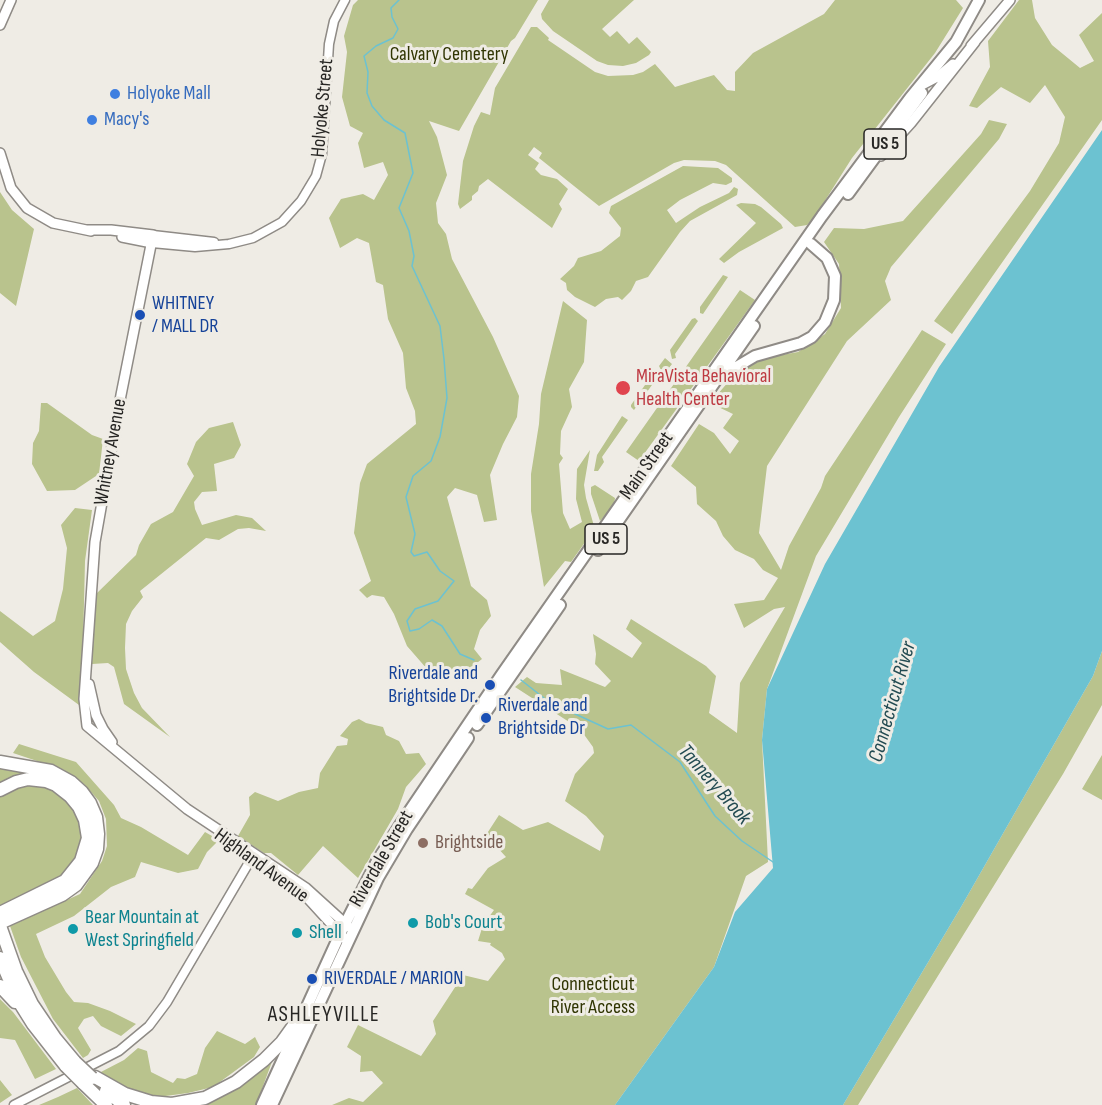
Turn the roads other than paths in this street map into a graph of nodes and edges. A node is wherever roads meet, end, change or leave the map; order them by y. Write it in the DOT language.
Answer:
graph roads {
  1 [pos="18,0"];
  2 [pos="345,0"];
  3 [pos="979,0"];
  4 [pos="1010,0"];
  5 [pos="10,4"];
  6 [pos="0,25"];
  7 [pos="975,42"];
  8 [pos="925,83"];
  9 [pos="913,100"];
  10 [pos="0,153"];
  11 [pos="854,185"];
  12 [pos="152,239"];
  13 [pos="811,244"];
  14 [pos="714,383"];
  15 [pos="87,663"];
  16 [pos="495,692"];
  17 [pos="96,714"];
  18 [pos="84,720"];
  19 [pos="121,754"];
  20 [pos="0,762"];
  21 [pos="0,790"];
  22 [pos="252,856"];
  23 [pos="0,913"];
  24 [pos="1,928"];
  25 [pos="346,930"];
  26 [pos="0,958"];
  27 [pos="0,986"];
  28 [pos="305,1010"];
  29 [pos="31,1022"];
  30 [pos="75,1065"];
  31 [pos="90,1079"];
  32 [pos="14,1105"];
  33 [pos="107,1105"];
  34 [pos="124,1105"];
  35 [pos="262,1105"];
  36 [pos="272,1105"];
  1 -- 5 [label="main road"];
  2 -- 12 [label="street, Holyoke Street"];
  3 -- 8 [label="main road, US 5"];
  4 -- 7 [label="main road, Main Street"];
  5 -- 6 [label="main road"];
  7 -- 8 [label="main road, Main Street"];
  7 -- 11 [label="main road, Main Street"];
  8 -- 9 [label="main road, US 5"];
  9 -- 11 [label="main road, Main Street / US 5"];
  9 -- 16 [label="main road, Main Street / US 5"];
  10 -- 12 [label="main road"];
  11 -- 13 [label="main road, Main Street / US 5"];
  12 -- 15 [label="main road, Whitney Avenue"];
  13 -- 14 [label="main road, Main Street / US 5"];
  13 -- 14 [label="main road"];
  14 -- 16 [label="main road, Main Street / US 5"];
  15 -- 17 [label="main road, Whitney Avenue"];
  15 -- 18 [label="main road, Whitney Avenue"];
  16 -- 25 [label="main road, Riverdale Street / US 5"];
  17 -- 18 [label="main road"];
  17 -- 19 [label="main road, Whitney Avenue"];
  18 -- 19 [label="main road, Highland Avenue"];
  19 -- 22 [label="main road, Highland Avenue"];
  20 -- 24 [label="highway"];
  21 -- 23 [label="highway"];
  22 -- 25 [label="main road, Highland Avenue"];
  22 -- 32 [label="street"];
  24 -- 30 [label="highway"];
  25 -- 28 [label="main road, Riverdale Street / US 5"];
  25 -- 36 [label="main road, Riverdale Street / US 5"];
  26 -- 29 [label="highway"];
  27 -- 29 [label="highway"];
  28 -- 31 [label="highway"];
  28 -- 35 [label="main road, Riverdale Street / US 5"];
  29 -- 30 [label="highway"];
  30 -- 31 [label="highway, bridge"];
  31 -- 33 [label="highway"];
  31 -- 34 [label="highway"];
}
